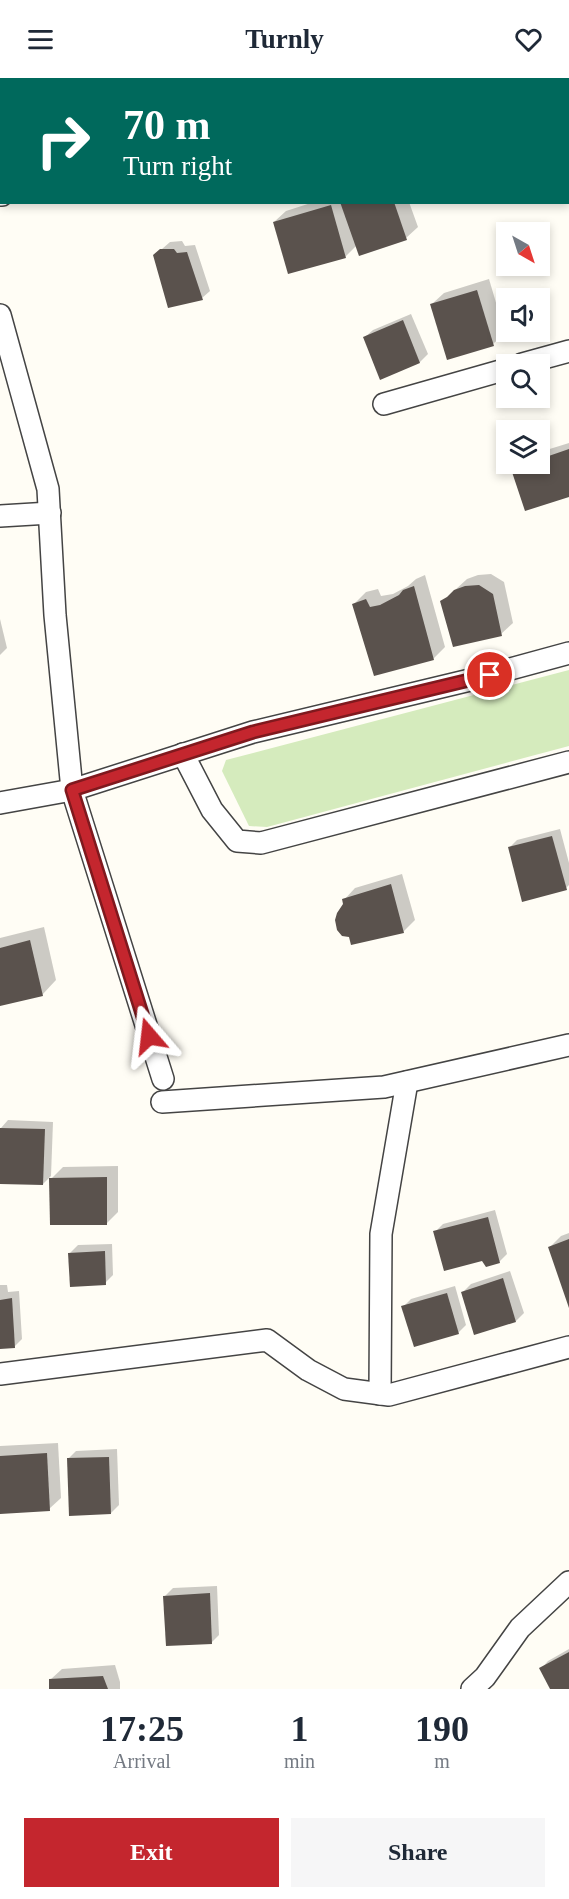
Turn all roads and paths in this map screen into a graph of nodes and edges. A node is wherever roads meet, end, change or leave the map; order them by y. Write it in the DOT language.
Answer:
graph roads {
  1 [pos="0,315"];
  2 [pos="569,351"];
  3 [pos="550,356"];
  4 [pos="496,372"];
  5 [pos="384,404"];
  6 [pos="50,513"];
  7 [pos="0,516"];
  8 [pos="569,653"];
  9 [pos="183,754"];
  10 [pos="569,762"];
  11 [pos="72,790"];
  12 [pos="0,803"];
  13 [pos="569,1045"];
  14 [pos="163,1079"];
  15 [pos="407,1082"];
  16 [pos="162,1102"];
  17 [pos="569,1347"];
  18 [pos="0,1374"];
  19 [pos="380,1394"];
  20 [pos="569,1582"];
  21 [pos="472,1689"];
  1 -- 6 [label="street"];
  2 -- 3 [label="street"];
  4 -- 5 [label="street"];
  6 -- 7 [label="street"];
  6 -- 11 [label="street"];
  8 -- 9 [label="street"];
  9 -- 10 [label="street"];
  9 -- 11 [label="street"];
  11 -- 12 [label="street"];
  11 -- 14 [label="street"];
  13 -- 15 [label="street"];
  15 -- 16 [label="street"];
  15 -- 19 [label="street"];
  17 -- 19 [label="street"];
  18 -- 19 [label="street"];
  20 -- 21 [label="street"];
}
